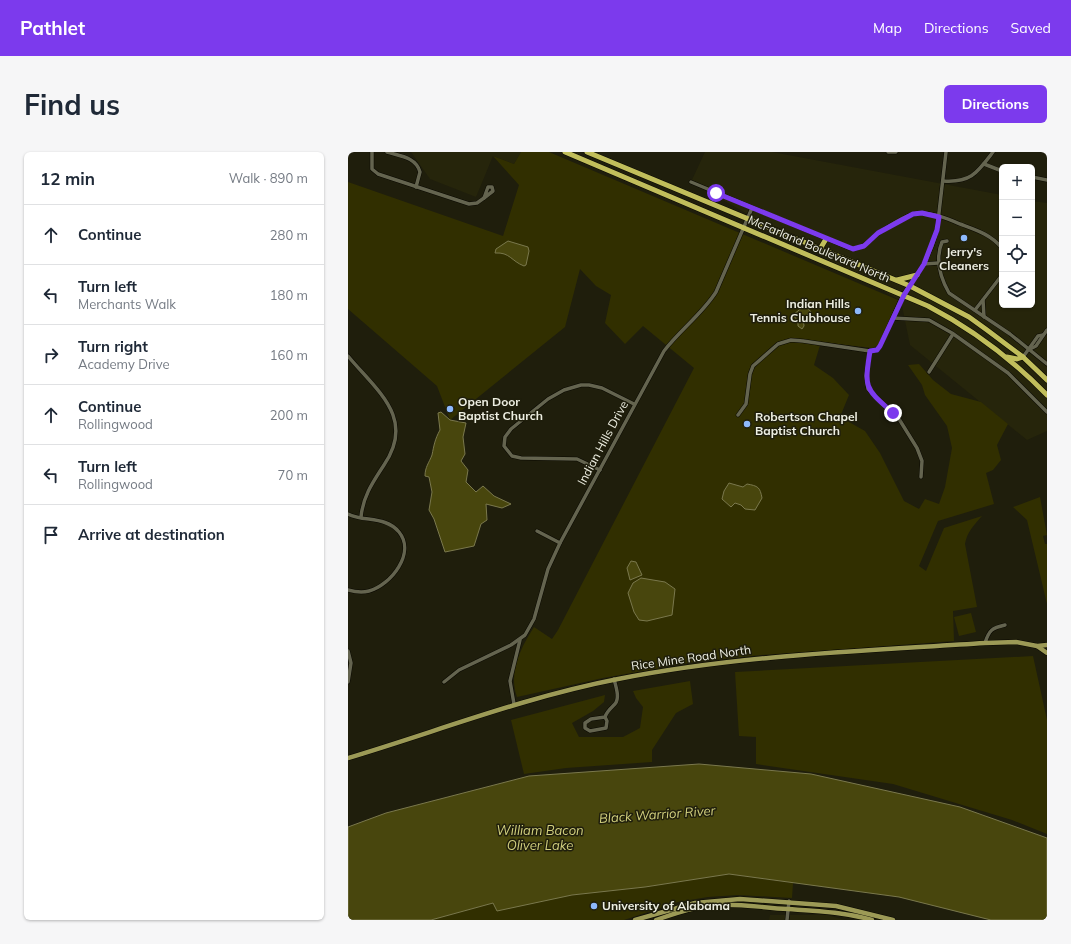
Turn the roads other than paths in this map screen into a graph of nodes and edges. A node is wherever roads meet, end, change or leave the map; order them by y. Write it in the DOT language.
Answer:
graph roads {
  1 [pos="372,152"];
  2 [pos="387,152"];
  3 [pos="405,152"];
  4 [pos="565,152"];
  5 [pos="587,152"];
  6 [pos="888,152"];
  7 [pos="896,152"];
  8 [pos="946,152"];
  9 [pos="993,152"];
  10 [pos="402,154"];
  11 [pos="984,164"];
  12 [pos="999,170"];
  13 [pos="1035,178"];
  14 [pos="1047,180"];
  15 [pos="943,181"];
  16 [pos="691,182"];
  17 [pos="416,187"];
  18 [pos="484,198"];
  19 [pos="752,208"];
  20 [pos="939,217"];
  21 [pos="747,218"];
  22 [pos="743,228"];
  23 [pos="826,239"];
  24 [pos="947,241"];
  25 [pos="999,245"];
  26 [pos="820,249"];
  27 [pos="938,263"];
  28 [pos="924,264"];
  29 [pos="917,275"];
  30 [pos="999,279"];
  31 [pos="894,280"];
  32 [pos="910,286"];
  33 [pos="904,295"];
  34 [pos="983,298"];
  35 [pos="975,310"];
  36 [pos="984,317"];
  37 [pos="893,318"];
  38 [pos="1047,330"];
  39 [pos="953,334"];
  40 [pos="1030,349"];
  41 [pos="870,351"];
  42 [pos="348,356"];
  43 [pos="1004,356"];
  44 [pos="1023,357"];
  45 [pos="1047,364"];
  46 [pos="929,372"];
  47 [pos="1047,380"];
  48 [pos="1047,395"];
  49 [pos="634,404"];
  50 [pos="1047,412"];
  51 [pos="738,415"];
  52 [pos="600,470"];
  53 [pos="921,477"];
  54 [pos="348,514"];
  55 [pos="361,517"];
  56 [pos="536,531"];
  57 [pos="560,543"];
  58 [pos="348,590"];
  59 [pos="1004,626"];
  60 [pos="520,640"];
  61 [pos="985,643"];
  62 [pos="1047,645"];
  63 [pos="1037,646"];
  64 [pos="348,651"];
  65 [pos="1047,653"];
  66 [pos="614,679"];
  67 [pos="348,682"];
  68 [pos="444,682"];
  69 [pos="514,704"];
  70 [pos="605,717"];
  71 [pos="348,758"];
  72 [pos="789,901"];
  73 [pos="788,909"];
  74 [pos="635,920"];
  75 [pos="656,920"];
  76 [pos="787,920"];
  77 [pos="872,920"];
  78 [pos="892,920"];
  1 -- 17 [label="street"];
  2 -- 10 [label="street"];
  3 -- 10 [label="street"];
  4 -- 22 [label="highway, McFarland Boulevard North"];
  5 -- 21 [label="highway, McFarland Boulevard North"];
  6 -- 7 [label="street"];
  8 -- 15 [label="street"];
  9 -- 11 [label="street"];
  10 -- 17 [label="street"];
  11 -- 12 [label="street"];
  11 -- 15 [label="street"];
  13 -- 14 [label="street"];
  15 -- 20 [label="street"];
  16 -- 19 [label="street"];
  17 -- 18 [label="street"];
  19 -- 21 [label="street, Indian Hills Drive"];
  19 -- 23 [label="street"];
  20 -- 23 [label="street"];
  20 -- 25 [label="street"];
  20 -- 28 [label="street"];
  21 -- 22 [label="street, Indian Hills Drive"];
  21 -- 26 [label="highway, McFarland Boulevard North"];
  22 -- 33 [label="highway, McFarland Boulevard North"];
  22 -- 49 [label="street, Indian Hills Drive"];
  23 -- 26 [label="highway"];
  24 -- 27 [label="street"];
  26 -- 31 [label="highway, McFarland Boulevard North"];
  27 -- 28 [label="street"];
  27 -- 35 [label="street"];
  28 -- 29 [label="street"];
  29 -- 31 [label="highway"];
  29 -- 32 [label="street"];
  30 -- 34 [label="street"];
  31 -- 32 [label="highway, McFarland Boulevard North"];
  32 -- 33 [label="street"];
  32 -- 44 [label="highway, McFarland Boulevard North"];
  33 -- 37 [label="street"];
  33 -- 43 [label="highway, McFarland Boulevard North"];
  34 -- 35 [label="street"];
  34 -- 36 [label="street"];
  35 -- 36 [label="street"];
  36 -- 40 [label="street"];
  37 -- 39 [label="street"];
  37 -- 41 [label="street"];
  38 -- 40 [label="street"];
  39 -- 46 [label="street"];
  39 -- 50 [label="street"];
  40 -- 44 [label="street"];
  40 -- 45 [label="street"];
  41 -- 51 [label="street"];
  41 -- 53 [label="street"];
  42 -- 55 [label="street"];
  43 -- 44 [label="highway"];
  43 -- 48 [label="highway, McFarland Boulevard North"];
  44 -- 47 [label="highway, McFarland Boulevard North"];
  49 -- 52 [label="street, Indian Hills Drive"];
  49 -- 52 [label="street"];
  52 -- 57 [label="street, Indian Hills Drive"];
  54 -- 55 [label="street"];
  55 -- 58 [label="street"];
  56 -- 57 [label="street"];
  57 -- 60 [label="street, Indian Hills Drive"];
  59 -- 61 [label="street"];
  60 -- 68 [label="street"];
  60 -- 69 [label="street, Indian Hills Drive"];
  61 -- 63 [label="main road, Rice Mine Road North"];
  61 -- 66 [label="main road, Rice Mine Road North"];
  62 -- 63 [label="main road, Rice Mine Road North"];
  63 -- 65 [label="main road"];
  64 -- 67 [label="street"];
  66 -- 69 [label="main road, Rice Mine Road North"];
  66 -- 70 [label="street"];
  69 -- 71 [label="main road, Rice Mine Road North"];
  70 -- 70 [label="street"];
  72 -- 73 [label="street"];
  72 -- 74 [label="main road"];
  72 -- 78 [label="main road"];
  73 -- 75 [label="main road"];
  73 -- 76 [label="street"];
  73 -- 77 [label="main road"];
}
